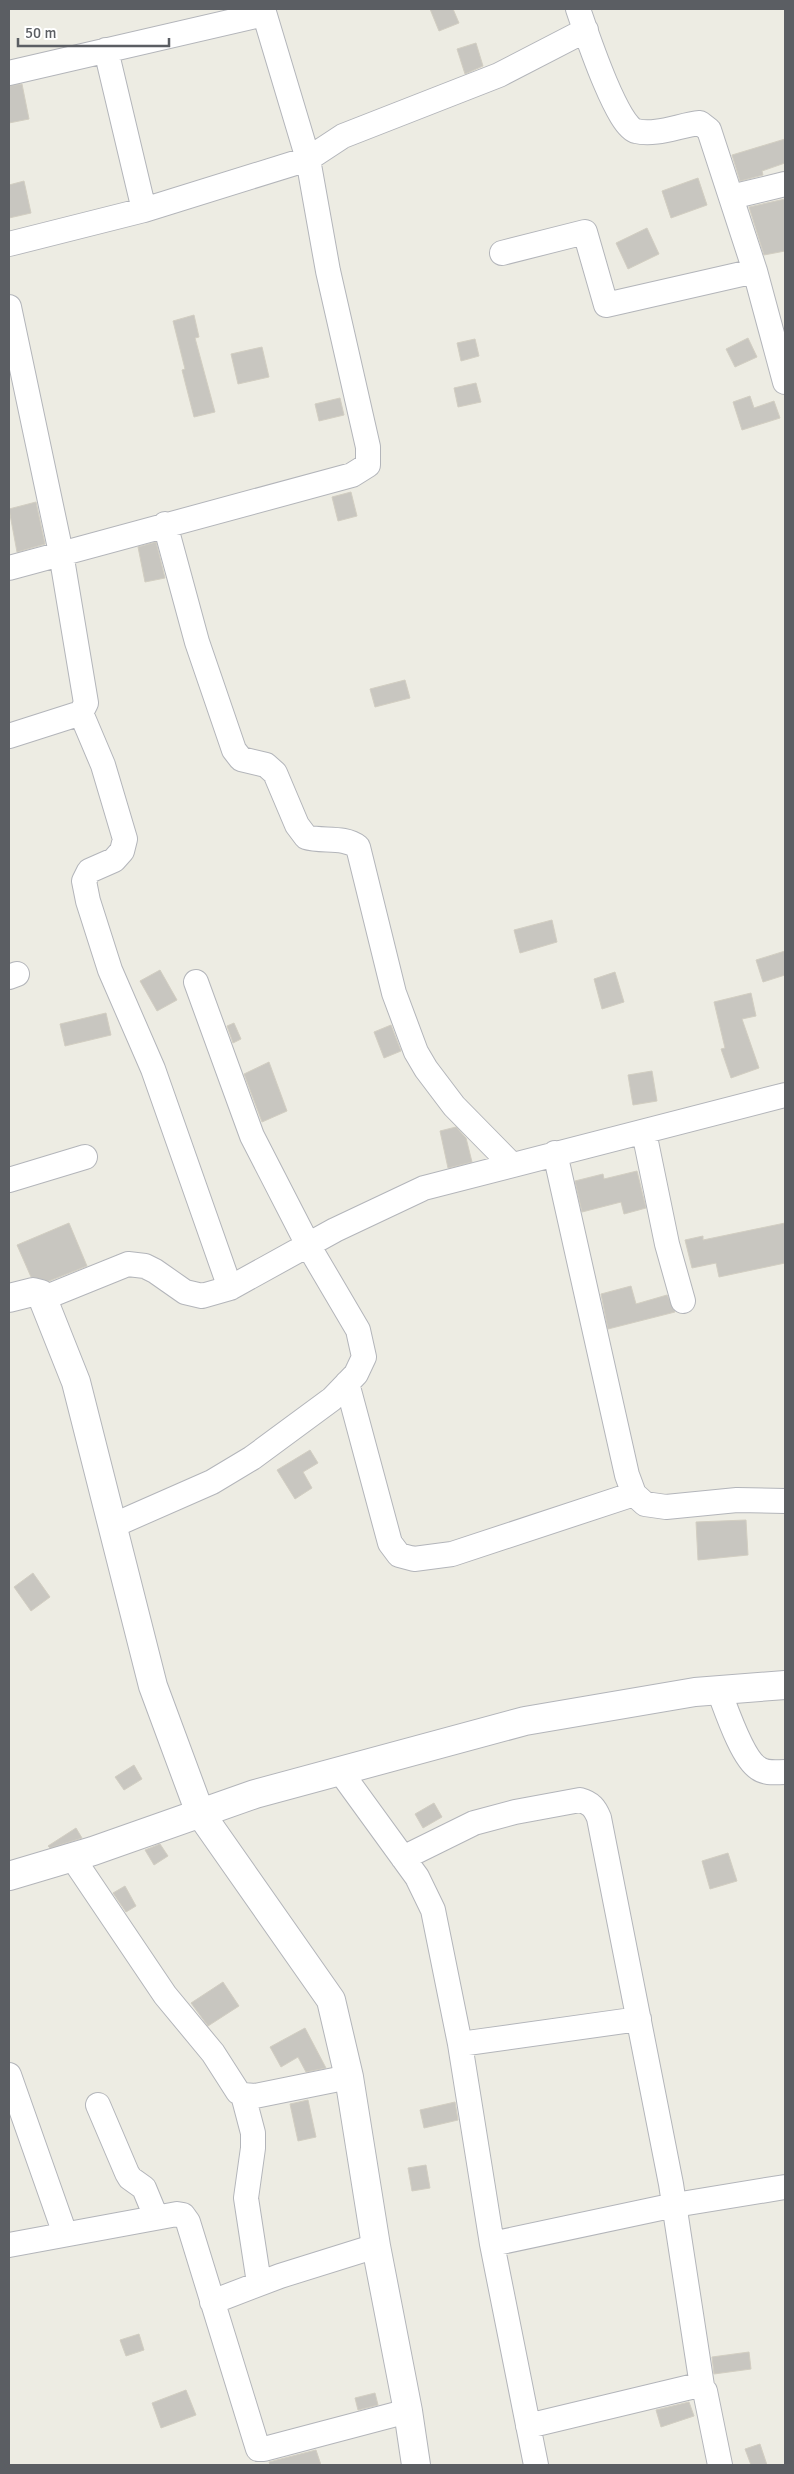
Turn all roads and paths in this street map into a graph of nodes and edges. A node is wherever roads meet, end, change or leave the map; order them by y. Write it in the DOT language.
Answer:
graph roads {
  1 [pos="263,11"];
  2 [pos="582,19"];
  3 [pos="106,50"];
  4 [pos="9,73"];
  5 [pos="308,160"];
  6 [pos="785,184"];
  7 [pos="731,198"];
  8 [pos="144,210"];
  9 [pos="9,244"];
  10 [pos="502,253"];
  11 [pos="755,271"];
  12 [pos="9,307"];
  13 [pos="785,382"];
  14 [pos="165,524"];
  15 [pos="61,553"];
  16 [pos="9,568"];
  17 [pos="81,713"];
  18 [pos="9,736"];
  19 [pos="196,982"];
  20 [pos="785,1095"];
  21 [pos="644,1132"];
  22 [pos="555,1154"];
  23 [pos="85,1157"];
  24 [pos="512,1165"];
  25 [pos="9,1180"];
  26 [pos="308,1245"];
  27 [pos="230,1288"];
  28 [pos="9,1298"];
  29 [pos="44,1298"];
  30 [pos="683,1301"];
  31 [pos="347,1383"];
  32 [pos="634,1494"];
  33 [pos="785,1501"];
  34 [pos="112,1526"];
  35 [pos="785,1684"];
  36 [pos="719,1691"];
  37 [pos="340,1771"];
  38 [pos="785,1772"];
  39 [pos="200,1813"];
  40 [pos="82,1854"];
  41 [pos="403,1858"];
  42 [pos="9,1876"];
  43 [pos="639,2019"];
  44 [pos="460,2044"];
  45 [pos="9,2075"];
  46 [pos="349,2077"];
  47 [pos="243,2096"];
  48 [pos="98,2104"];
  49 [pos="785,2187"];
  50 [pos="675,2205"];
  51 [pos="156,2217"];
  52 [pos="65,2234"];
  53 [pos="492,2244"];
  54 [pos="9,2245"];
  55 [pos="376,2246"];
  56 [pos="259,2284"];
  57 [pos="212,2302"];
  58 [pos="702,2386"];
  59 [pos="408,2411"];
  60 [pos="528,2426"];
  61 [pos="416,2465"];
  62 [pos="536,2465"];
  63 [pos="720,2465"];
  1 -- 3 [label="street"];
  1 -- 5 [label="street"];
  2 -- 5 [label="street"];
  2 -- 7 [label="street"];
  3 -- 4 [label="street"];
  3 -- 8 [label="street"];
  5 -- 8 [label="street"];
  5 -- 14 [label="street"];
  6 -- 7 [label="street"];
  7 -- 11 [label="street"];
  8 -- 9 [label="street"];
  10 -- 11 [label="street"];
  11 -- 13 [label="street"];
  12 -- 15 [label="street"];
  14 -- 15 [label="street"];
  14 -- 24 [label="street"];
  15 -- 16 [label="street"];
  15 -- 17 [label="street"];
  17 -- 18 [label="street"];
  17 -- 27 [label="street"];
  19 -- 26 [label="street"];
  20 -- 21 [label="street"];
  21 -- 22 [label="street"];
  21 -- 30 [label="street"];
  22 -- 24 [label="street"];
  22 -- 32 [label="street"];
  23 -- 25 [label="street"];
  24 -- 26 [label="street"];
  26 -- 27 [label="street"];
  26 -- 31 [label="street"];
  27 -- 29 [label="street"];
  28 -- 29 [label="street"];
  29 -- 34 [label="street"];
  31 -- 32 [label="street"];
  31 -- 34 [label="street"];
  32 -- 33 [label="street"];
  34 -- 39 [label="street"];
  35 -- 36 [label="street"];
  36 -- 37 [label="street"];
  36 -- 38 [label="street"];
  37 -- 39 [label="street"];
  37 -- 41 [label="street"];
  39 -- 40 [label="street"];
  39 -- 46 [label="street"];
  40 -- 42 [label="street"];
  40 -- 47 [label="street"];
  41 -- 43 [label="street"];
  41 -- 44 [label="street"];
  43 -- 44 [label="street"];
  43 -- 50 [label="street"];
  44 -- 53 [label="street"];
  45 -- 52 [label="street"];
  46 -- 47 [label="street"];
  46 -- 55 [label="street"];
  47 -- 56 [label="street"];
  48 -- 51 [label="street"];
  49 -- 50 [label="street"];
  50 -- 53 [label="street"];
  50 -- 58 [label="street"];
  51 -- 52 [label="street"];
  51 -- 57 [label="street"];
  52 -- 54 [label="street"];
  53 -- 60 [label="street"];
  55 -- 56 [label="street"];
  55 -- 59 [label="street"];
  56 -- 57 [label="street"];
  57 -- 59 [label="street"];
  58 -- 60 [label="street"];
  58 -- 63 [label="street"];
  59 -- 61 [label="street"];
  60 -- 62 [label="street"];
}
